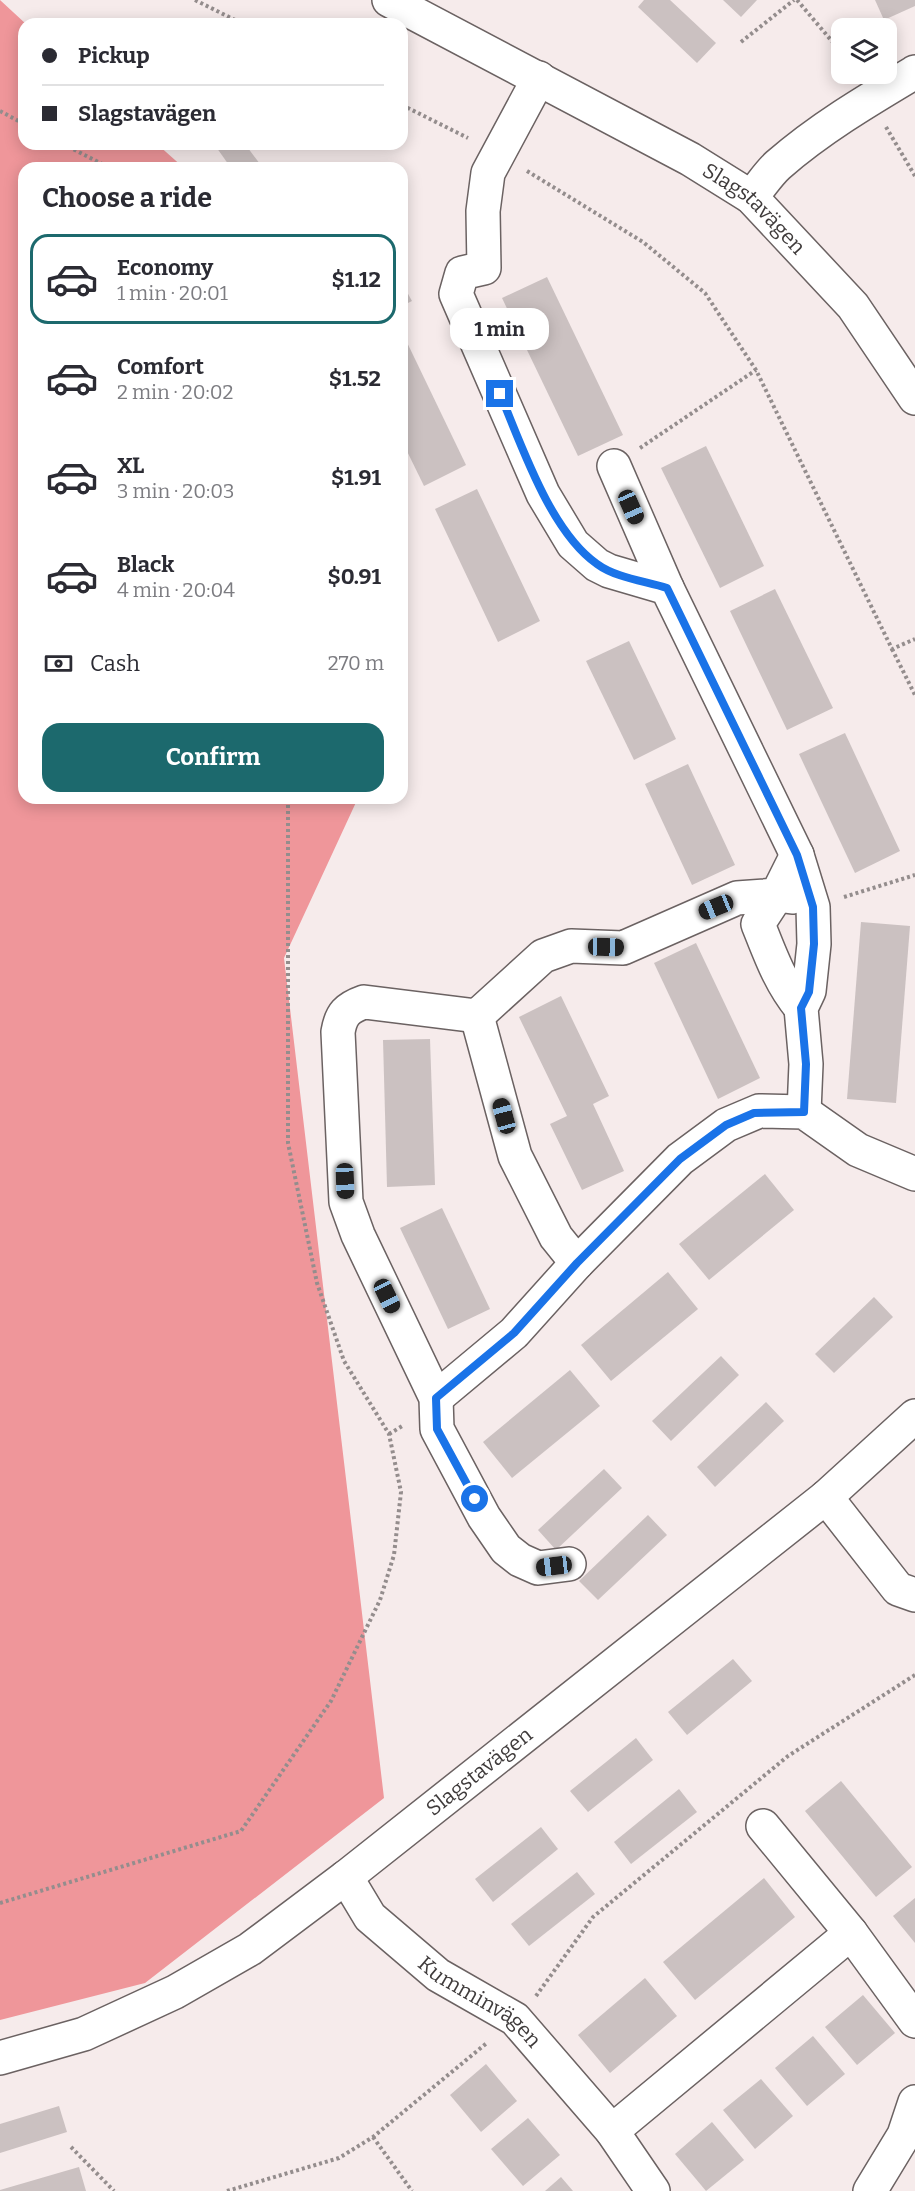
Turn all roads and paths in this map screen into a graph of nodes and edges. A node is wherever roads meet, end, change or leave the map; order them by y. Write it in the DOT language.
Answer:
graph roads {
  1 [pos="195,0"];
  2 [pos="389,0"];
  3 [pos="795,0"];
  4 [pos="231,18"];
  5 [pos="831,41"];
  6 [pos="741,42"];
  7 [pos="915,72"];
  8 [pos="539,78"];
  9 [pos="408,108"];
  10 [pos="0,111"];
  11 [pos="18,121"];
  12 [pos="75,150"];
  13 [pos="499,154"];
  14 [pos="98,162"];
  15 [pos="751,197"];
  16 [pos="756,370"];
  17 [pos="915,398"];
  18 [pos="614,466"];
  19 [pos="667,588"];
  20 [pos="915,639"];
  21 [pos="892,649"];
  22 [pos="915,695"];
  23 [pos="288,804"];
  24 [pos="797,855"];
  25 [pos="915,875"];
  26 [pos="777,895"];
  27 [pos="813,907"];
  28 [pos="801,1008"];
  29 [pos="477,1016"];
  30 [pos="804,1112"];
  31 [pos="915,1173"];
  32 [pos="577,1263"];
  33 [pos="436,1398"];
  34 [pos="915,1416"];
  35 [pos="825,1497"];
  36 [pos="569,1564"];
  37 [pos="915,1595"];
  38 [pos="915,1675"];
  39 [pos="763,1826"];
  40 [pos="346,1877"];
  41 [pos="0,1903"];
  42 [pos="851,1934"];
  43 [pos="515,2019"];
  44 [pos="915,2021"];
  45 [pos="0,2058"];
  46 [pos="915,2102"];
  47 [pos="612,2131"];
  48 [pos="373,2138"];
  49 [pos="71,2147"];
  50 [pos="114,2191"];
  51 [pos="227,2191"];
  52 [pos="412,2191"];
  53 [pos="653,2191"];
  54 [pos="870,2191"];
  1 -- 4 [label="path"];
  2 -- 8 [label="street, Slagstavägen"];
  3 -- 5 [label="path"];
  3 -- 6 [label="path"];
  7 -- 15 [label="street"];
  8 -- 13 [label="street"];
  8 -- 15 [label="street, Slagstavägen"];
  9 -- 13 [label="path"];
  10 -- 11 [label="path"];
  12 -- 14 [label="path"];
  13 -- 16 [label="path"];
  13 -- 19 [label="street"];
  15 -- 17 [label="street, Slagstavägen"];
  16 -- 18 [label="path"];
  16 -- 21 [label="path"];
  18 -- 19 [label="street"];
  19 -- 24 [label="street"];
  20 -- 21 [label="path"];
  21 -- 22 [label="path"];
  23 -- 41 [label="path"];
  24 -- 26 [label="street"];
  24 -- 27 [label="street"];
  25 -- 27 [label="path"];
  26 -- 27 [label="street"];
  26 -- 28 [label="street"];
  26 -- 29 [label="street"];
  27 -- 28 [label="street"];
  28 -- 30 [label="street"];
  29 -- 32 [label="street"];
  29 -- 33 [label="street"];
  30 -- 31 [label="street"];
  30 -- 32 [label="street"];
  32 -- 33 [label="street"];
  33 -- 36 [label="street"];
  34 -- 35 [label="street, Slagstavägen"];
  35 -- 37 [label="street"];
  35 -- 40 [label="street, Slagstavägen"];
  38 -- 43 [label="path"];
  39 -- 42 [label="street"];
  40 -- 43 [label="street, Kumminvägen"];
  40 -- 45 [label="street, Slagstavägen"];
  42 -- 44 [label="street"];
  42 -- 47 [label="street"];
  43 -- 47 [label="street, Kumminvägen"];
  43 -- 48 [label="path"];
  46 -- 54 [label="street"];
  47 -- 53 [label="street, Kumminvägen"];
  48 -- 51 [label="path"];
  48 -- 52 [label="path"];
  49 -- 50 [label="path"];
}
